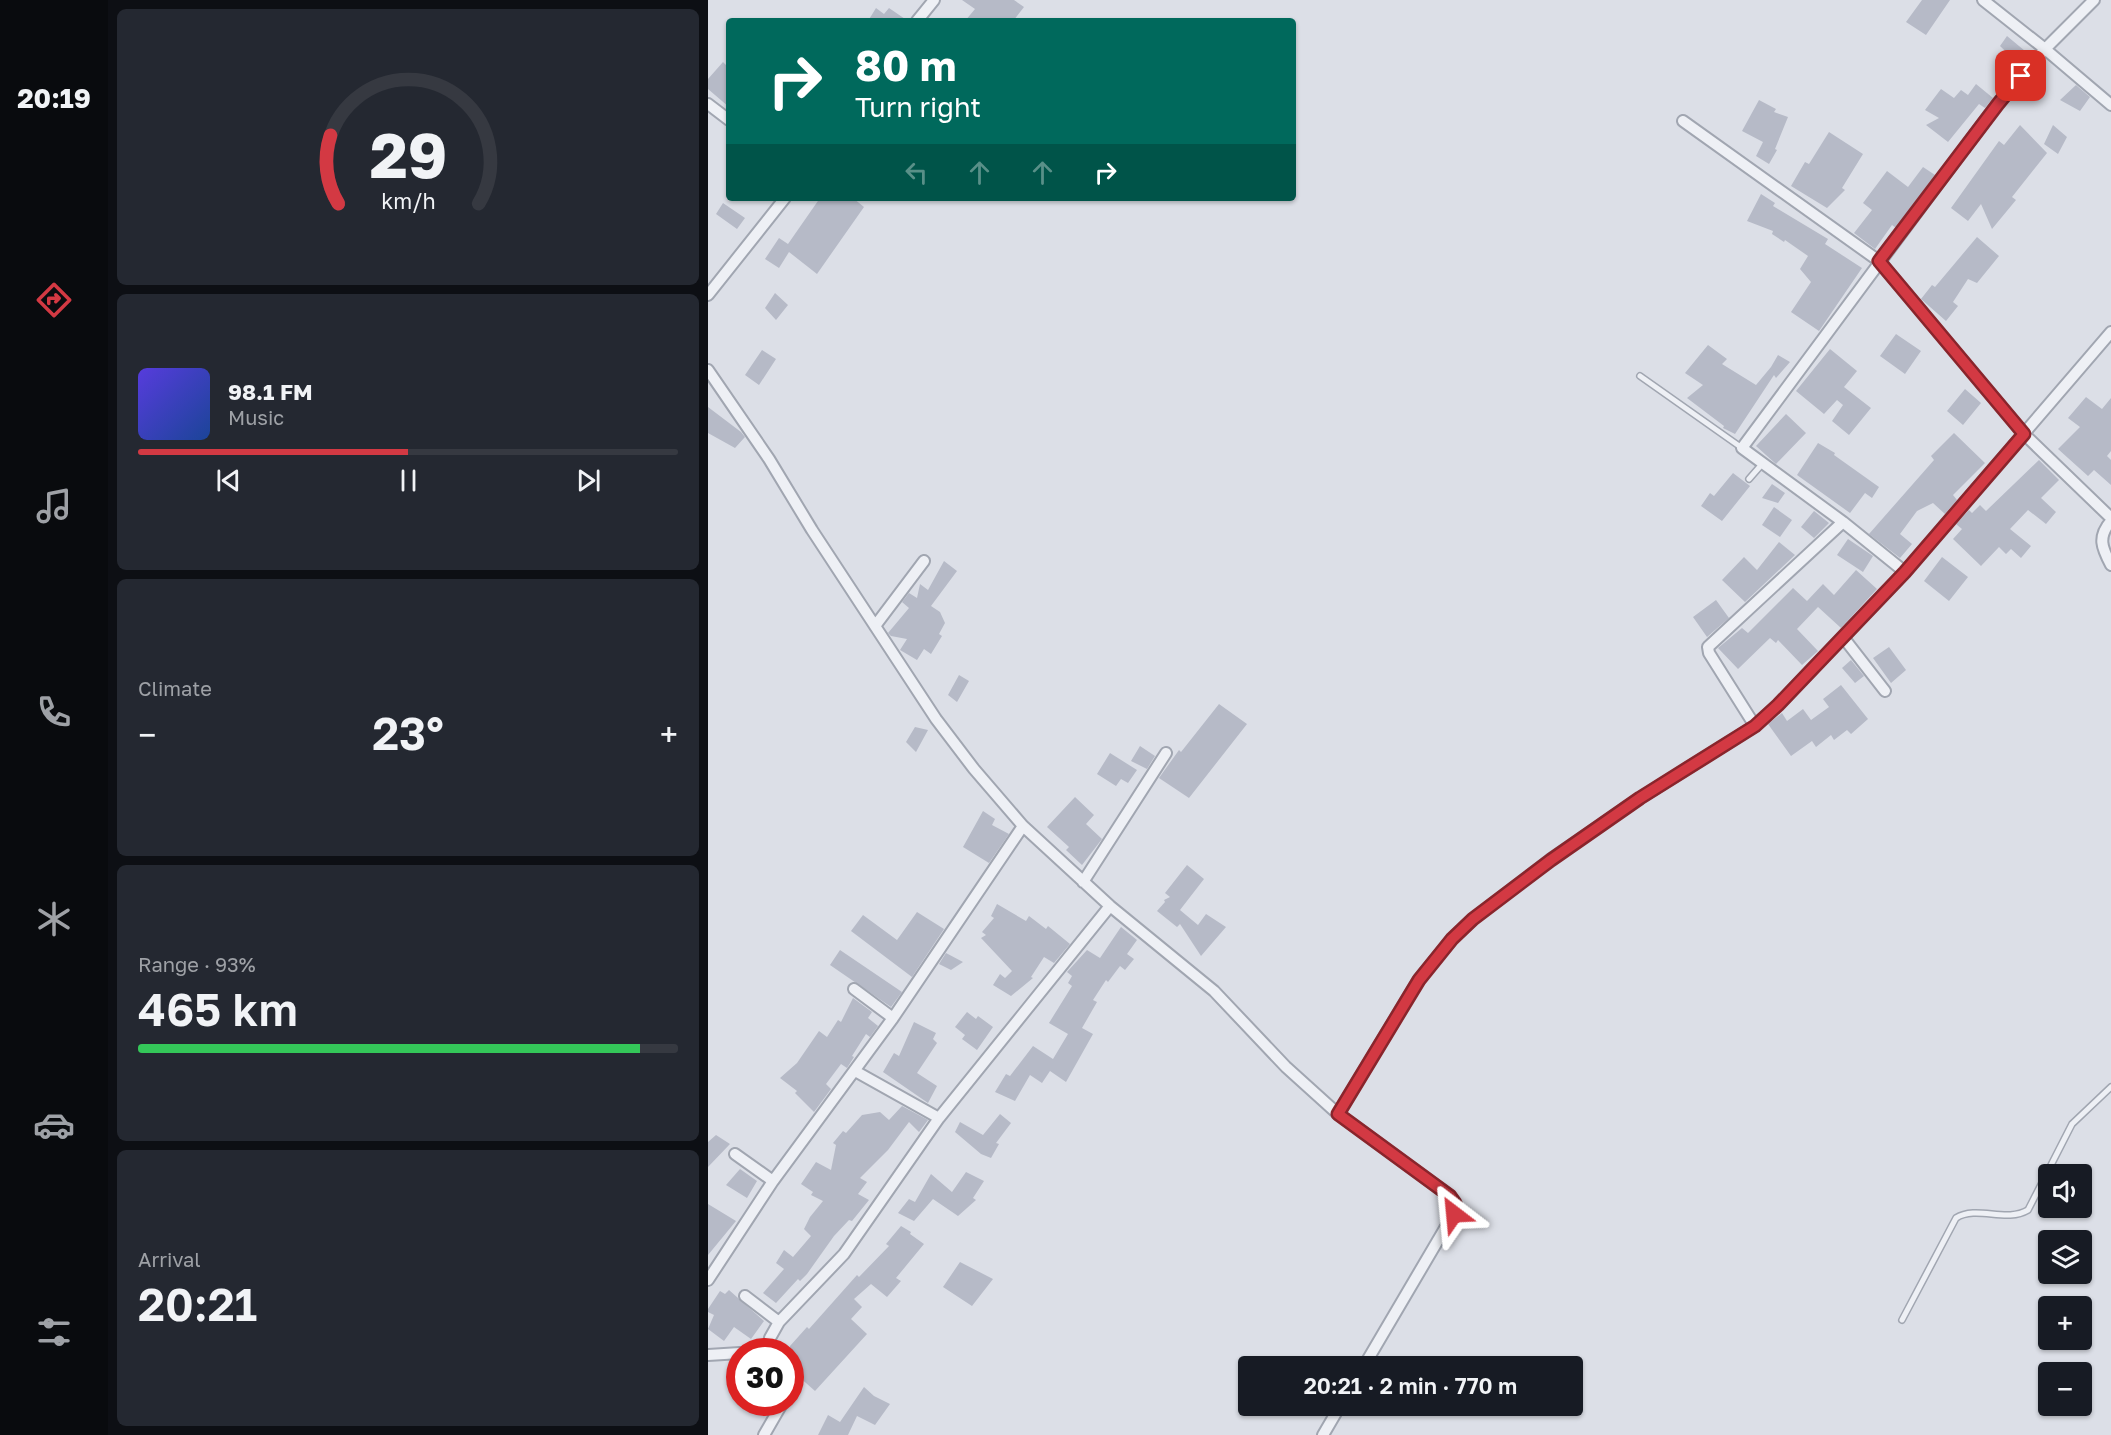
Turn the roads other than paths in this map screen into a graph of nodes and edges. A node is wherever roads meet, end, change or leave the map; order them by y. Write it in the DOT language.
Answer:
graph roads {
  1 [pos="934,0"];
  2 [pos="1983,0"];
  3 [pos="2094,0"];
  4 [pos="919,18"];
  5 [pos="2045,49"];
  6 [pos="708,104"];
  7 [pos="2111,105"];
  8 [pos="726,118"];
  9 [pos="1683,121"];
  10 [pos="783,201"];
  11 [pos="1879,261"];
  12 [pos="708,295"];
  13 [pos="2111,332"];
  14 [pos="708,370"];
  15 [pos="1640,376"];
  16 [pos="2024,434"];
  17 [pos="1742,448"];
  18 [pos="1763,463"];
  19 [pos="1749,479"];
  20 [pos="2111,519"];
  21 [pos="1843,522"];
  22 [pos="924,561"];
  23 [pos="2111,566"];
  24 [pos="1905,572"];
  25 [pos="874,626"];
  26 [pos="1843,637"];
  27 [pos="1885,691"];
  28 [pos="1755,726"];
  29 [pos="1166,753"];
  30 [pos="1023,826"];
  31 [pos="1083,882"];
  32 [pos="1110,906"];
  33 [pos="854,989"];
  34 [pos="892,1018"];
  35 [pos="855,1071"];
  36 [pos="2111,1088"];
  37 [pos="1338,1114"];
  38 [pos="939,1118"];
  39 [pos="735,1154"];
  40 [pos="773,1181"];
  41 [pos="708,1280"];
  42 [pos="745,1296"];
  43 [pos="1902,1320"];
  44 [pos="779,1322"];
  45 [pos="770,1338"];
  46 [pos="726,1354"];
  47 [pos="708,1355"];
  48 [pos="1370,1356"];
  49 [pos="775,1416"];
  50 [pos="1334,1416"];
  51 [pos="764,1435"];
  52 [pos="1323,1435"];
  1 -- 4 [label="street"];
  2 -- 5 [label="street"];
  3 -- 5 [label="street"];
  5 -- 7 [label="street"];
  5 -- 11 [label="street"];
  6 -- 8 [label="street"];
  9 -- 11 [label="street"];
  10 -- 12 [label="street"];
  11 -- 16 [label="street"];
  11 -- 17 [label="street"];
  13 -- 16 [label="street"];
  14 -- 25 [label="street"];
  15 -- 17 [label="lane"];
  16 -- 20 [label="street"];
  16 -- 24 [label="street"];
  17 -- 18 [label="street"];
  18 -- 19 [label="lane"];
  18 -- 21 [label="street"];
  20 -- 23 [label="street"];
  21 -- 24 [label="street"];
  21 -- 28 [label="street"];
  22 -- 25 [label="street"];
  24 -- 26 [label="street"];
  25 -- 30 [label="street"];
  26 -- 27 [label="street"];
  26 -- 28 [label="street"];
  28 -- 37 [label="street"];
  29 -- 31 [label="street"];
  30 -- 31 [label="street"];
  30 -- 34 [label="street"];
  31 -- 32 [label="street"];
  32 -- 37 [label="street"];
  32 -- 38 [label="street"];
  33 -- 34 [label="street"];
  34 -- 35 [label="street"];
  35 -- 38 [label="street"];
  35 -- 40 [label="street"];
  36 -- 43 [label="lane"];
  37 -- 48 [label="street"];
  38 -- 44 [label="street"];
  39 -- 40 [label="street"];
  40 -- 41 [label="street"];
  42 -- 44 [label="street"];
  44 -- 45 [label="street"];
  46 -- 47 [label="street"];
  49 -- 51 [label="street"];
  50 -- 52 [label="street"];
}
